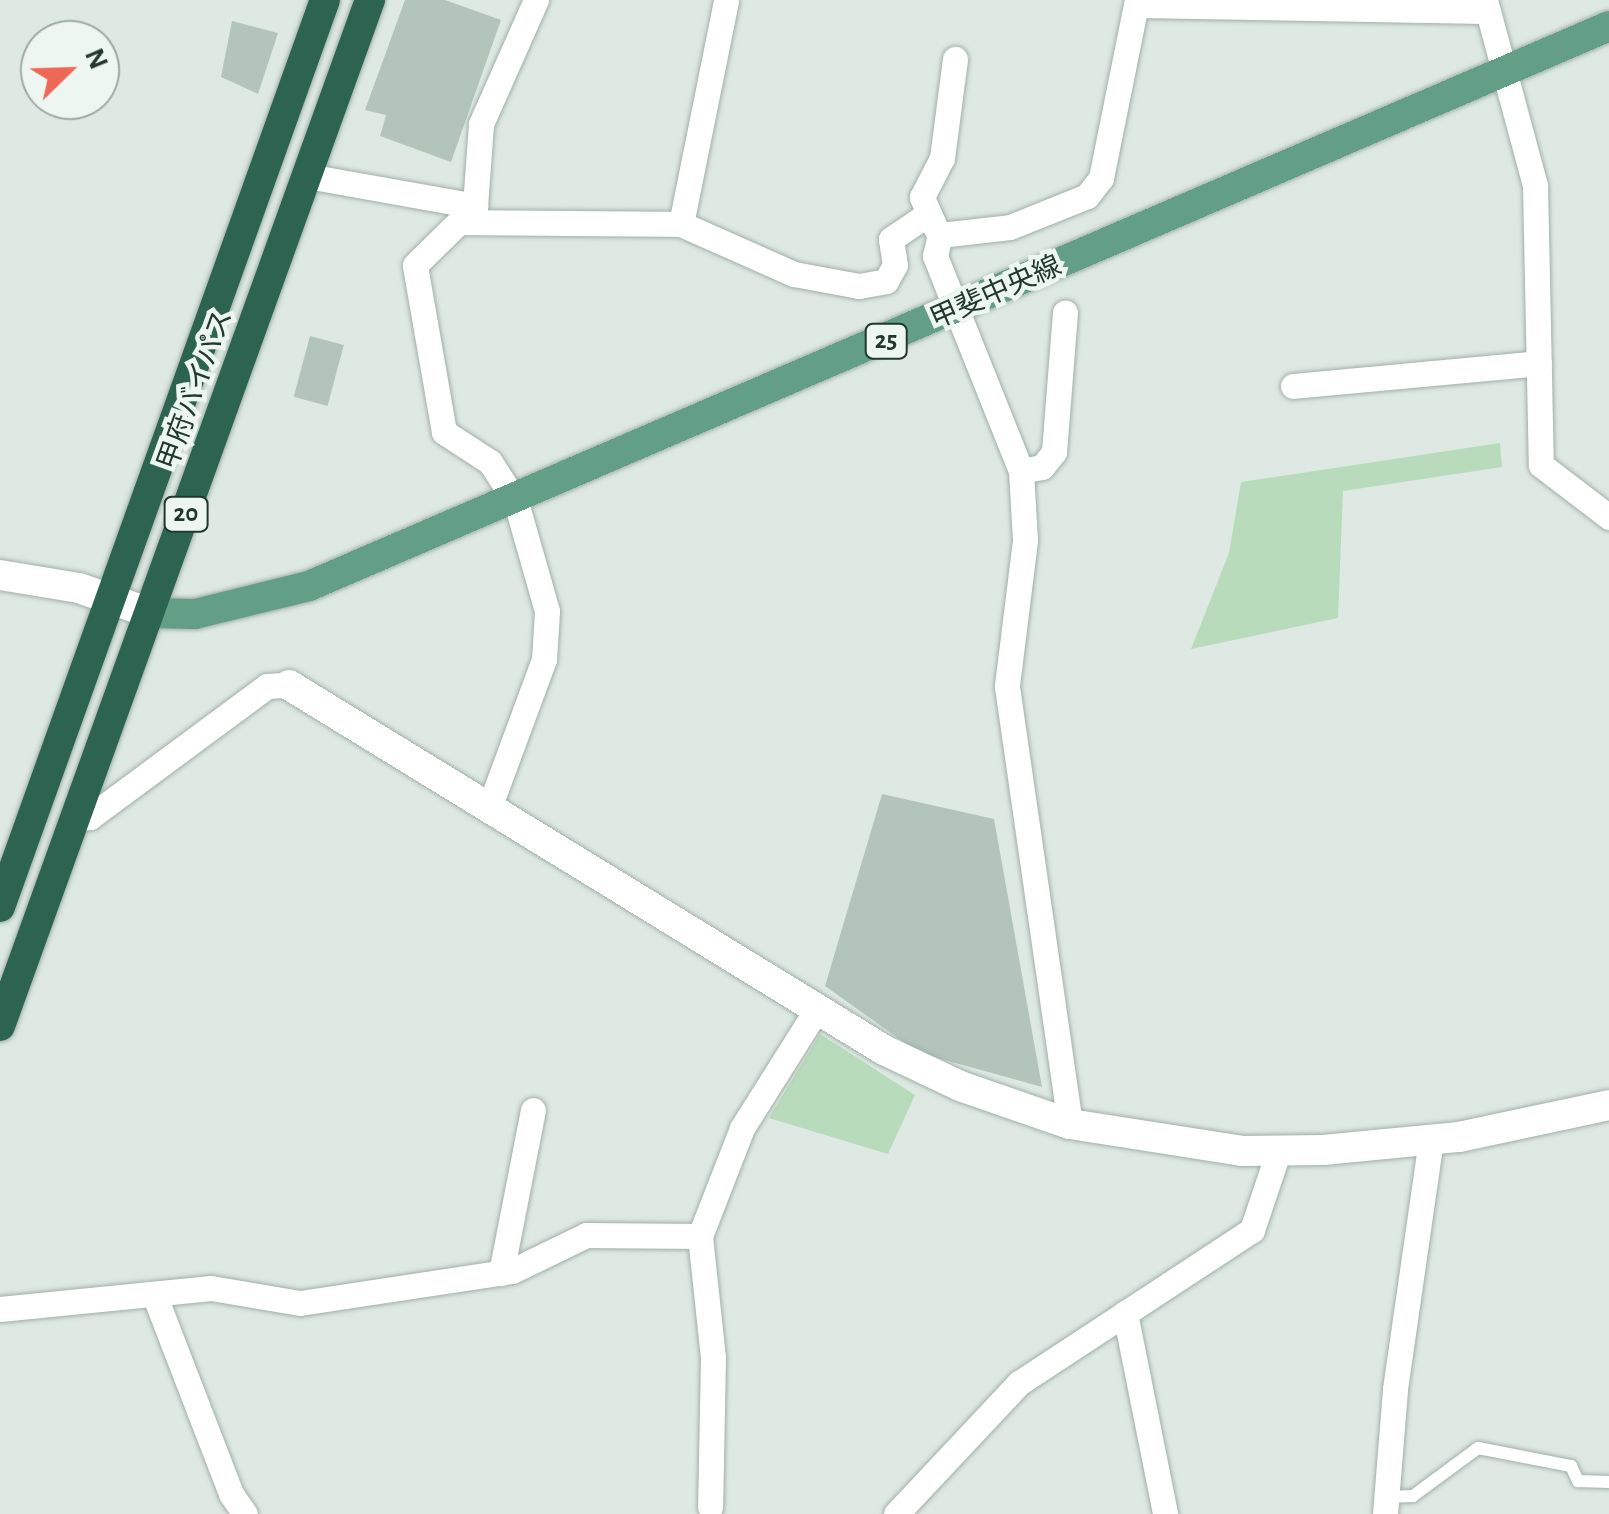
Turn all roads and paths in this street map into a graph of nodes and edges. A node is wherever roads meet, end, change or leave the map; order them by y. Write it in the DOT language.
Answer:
graph roads {
  1 [pos="325,0"];
  2 [pos="370,0"];
  3 [pos="536,0"];
  4 [pos="726,0"];
  5 [pos="1137,2"];
  6 [pos="1486,6"];
  7 [pos="1609,26"];
  8 [pos="955,59"];
  9 [pos="1503,72"];
  10 [pos="307,176"];
  11 [pos="467,214"];
  12 [pos="681,224"];
  13 [pos="933,225"];
  14 [pos="956,311"];
  15 [pos="1065,312"];
  16 [pos="1539,363"];
  17 [pos="1293,386"];
  18 [pos="1021,471"];
  19 [pos="516,502"];
  20 [pos="1609,517"];
  21 [pos="0,576"];
  22 [pos="112,599"];
  23 [pos="150,613"];
  24 [pos="289,686"];
  25 [pos="488,808"];
  26 [pos="74,818"];
  27 [pos="0,907"];
  28 [pos="817,1009"];
  29 [pos="0,1026"];
  30 [pos="1609,1105"];
  31 [pos="533,1110"];
  32 [pos="1070,1124"];
  33 [pos="1431,1140"];
  34 [pos="1279,1150"];
  35 [pos="700,1236"];
  36 [pos="501,1273"];
  37 [pos="154,1294"];
  38 [pos="0,1309"];
  39 [pos="1125,1313"];
  40 [pos="1609,1482"];
  41 [pos="1386,1506"];
  42 [pos="710,1507"];
  43 [pos="245,1514"];
  44 [pos="896,1514"];
  45 [pos="1165,1514"];
  1 -- 22 [label="highway, 甲府バイパス / 20"];
  2 -- 10 [label="highway, 甲府バイパス / 20"];
  3 -- 11 [label="street"];
  4 -- 12 [label="street"];
  5 -- 6 [label="street"];
  5 -- 13 [label="street"];
  6 -- 9 [label="street"];
  7 -- 9 [label="main road, 甲斐中央線 / 25"];
  8 -- 13 [label="street"];
  9 -- 14 [label="main road, 甲斐中央線 / 25"];
  9 -- 16 [label="street"];
  10 -- 11 [label="street"];
  10 -- 23 [label="highway, 甲府バイパス / 20"];
  11 -- 12 [label="street"];
  11 -- 19 [label="street"];
  12 -- 13 [label="street"];
  13 -- 14 [label="street"];
  14 -- 18 [label="street"];
  14 -- 19 [label="main road, 甲斐中央線 / 25"];
  15 -- 18 [label="street"];
  16 -- 17 [label="street"];
  16 -- 20 [label="street"];
  18 -- 32 [label="street"];
  19 -- 23 [label="main road, 甲斐中央線 / 25"];
  19 -- 25 [label="street"];
  21 -- 22 [label="street"];
  22 -- 23 [label="street"];
  22 -- 27 [label="highway, 甲府バイパス / 20"];
  23 -- 26 [label="highway, 甲府バイパス / 20"];
  24 -- 25 [label="street"];
  24 -- 26 [label="street"];
  25 -- 28 [label="street"];
  26 -- 29 [label="highway, 甲府バイパス / 20"];
  28 -- 32 [label="street"];
  28 -- 35 [label="street"];
  30 -- 33 [label="street"];
  31 -- 36 [label="street"];
  32 -- 34 [label="street"];
  33 -- 34 [label="street"];
  33 -- 41 [label="street"];
  34 -- 39 [label="street"];
  35 -- 36 [label="street"];
  35 -- 42 [label="street"];
  36 -- 37 [label="street"];
  37 -- 38 [label="street"];
  37 -- 43 [label="street"];
  39 -- 44 [label="street"];
  39 -- 45 [label="street"];
  40 -- 41 [label="lane"];
}
